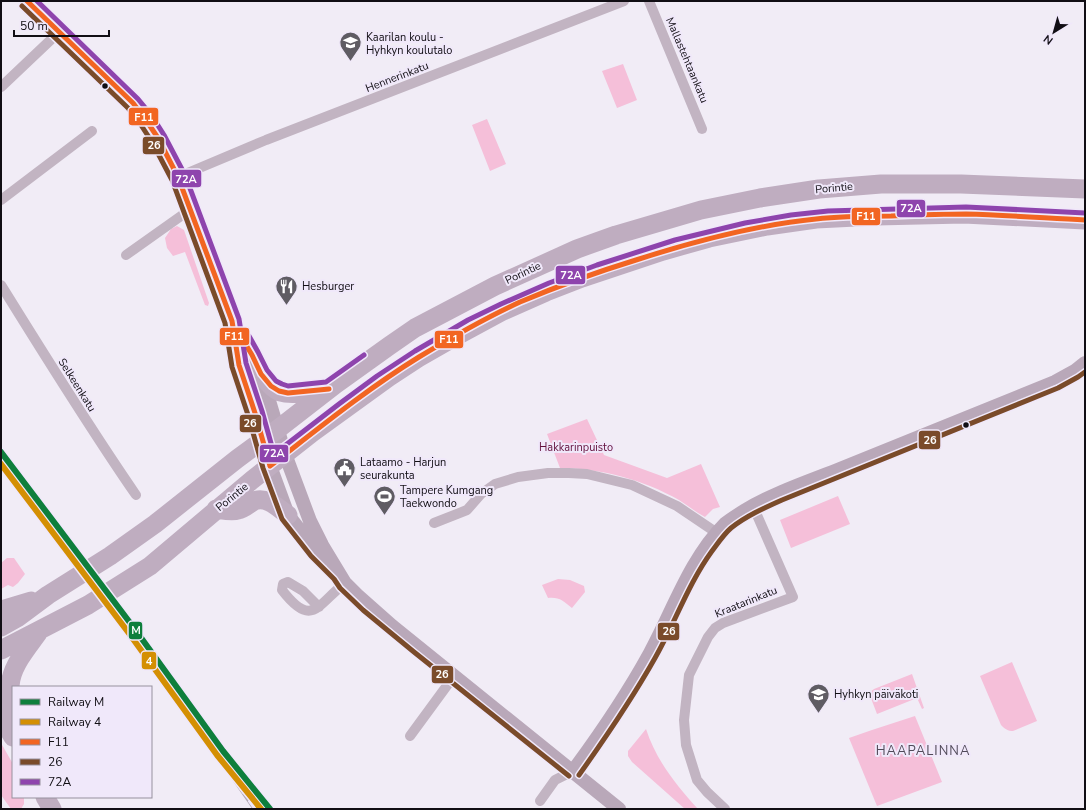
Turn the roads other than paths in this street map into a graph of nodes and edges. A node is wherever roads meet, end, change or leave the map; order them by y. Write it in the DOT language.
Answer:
graph roads {
  1 [pos="27,1"];
  2 [pos="624,1"];
  3 [pos="649,1"];
  4 [pos="59,32"];
  5 [pos="1,87"];
  6 [pos="702,129"];
  7 [pos="92,132"];
  8 [pos="178,177"];
  9 [pos="1085,189"];
  10 [pos="1,200"];
  11 [pos="192,212"];
  12 [pos="1085,220"];
  13 [pos="126,255"];
  14 [pos="1,285"];
  15 [pos="232,321"];
  16 [pos="1085,363"];
  17 [pos="261,374"];
  18 [pos="328,390"];
  19 [pos="278,430"];
  20 [pos="263,441"];
  21 [pos="285,454"];
  22 [pos="270,466"];
  23 [pos="136,495"];
  24 [pos="753,506"];
  25 [pos="216,509"];
  26 [pos="288,515"];
  27 [pos="434,523"];
  28 [pos="717,533"];
  29 [pos="342,579"];
  30 [pos="48,595"];
  31 [pos="319,607"];
  32 [pos="1,610"];
  33 [pos="1,627"];
  34 [pos="38,632"];
  35 [pos="1,650"];
  36 [pos="454,676"];
  37 [pos="10,726"];
  38 [pos="410,736"];
  39 [pos="573,771"];
  40 [pos="46,798"];
  41 [pos="540,801"];
  42 [pos="52,809"];
  43 [pos="619,809"];
  44 [pos="725,809"];
  1 -- 4 [label="main road"];
  2 -- 8 [label="street, Hennerinkatu"];
  3 -- 6 [label="street, Mallastehtaankatu"];
  4 -- 5 [label="street"];
  4 -- 8 [label="main road"];
  7 -- 10 [label="street"];
  8 -- 11 [label="main road"];
  9 -- 18 [label="highway, Porintie"];
  11 -- 13 [label="street"];
  11 -- 15 [label="main road"];
  12 -- 21 [label="highway, Porintie"];
  14 -- 23 [label="street, Selkeenkatu"];
  15 -- 17 [label="main road"];
  15 -- 20 [label="main road"];
  16 -- 24 [label="main road"];
  17 -- 18 [label="highway"];
  17 -- 19 [label="main road"];
  18 -- 19 [label="highway, Porintie"];
  19 -- 20 [label="highway, Porintie"];
  19 -- 21 [label="main road"];
  20 -- 22 [label="main road"];
  20 -- 30 [label="highway, Porintie"];
  21 -- 22 [label="highway, Porintie"];
  21 -- 29 [label="main road"];
  22 -- 25 [label="highway, Porintie"];
  22 -- 26 [label="main road"];
  24 -- 28 [label="main road"];
  24 -- 44 [label="street, Kraatarinkatu"];
  25 -- 26 [label="highway"];
  25 -- 34 [label="highway, Porintie"];
  26 -- 29 [label="main road"];
  27 -- 28 [label="street"];
  28 -- 39 [label="main road"];
  29 -- 31 [label="street"];
  29 -- 36 [label="main road"];
  30 -- 32 [label="highway"];
  30 -- 33 [label="highway"];
  34 -- 35 [label="highway, Porintie"];
  34 -- 37 [label="highway"];
  36 -- 38 [label="street"];
  36 -- 39 [label="main road"];
  39 -- 41 [label="street"];
  39 -- 43 [label="main road"];
  40 -- 42 [label="highway"];
}
